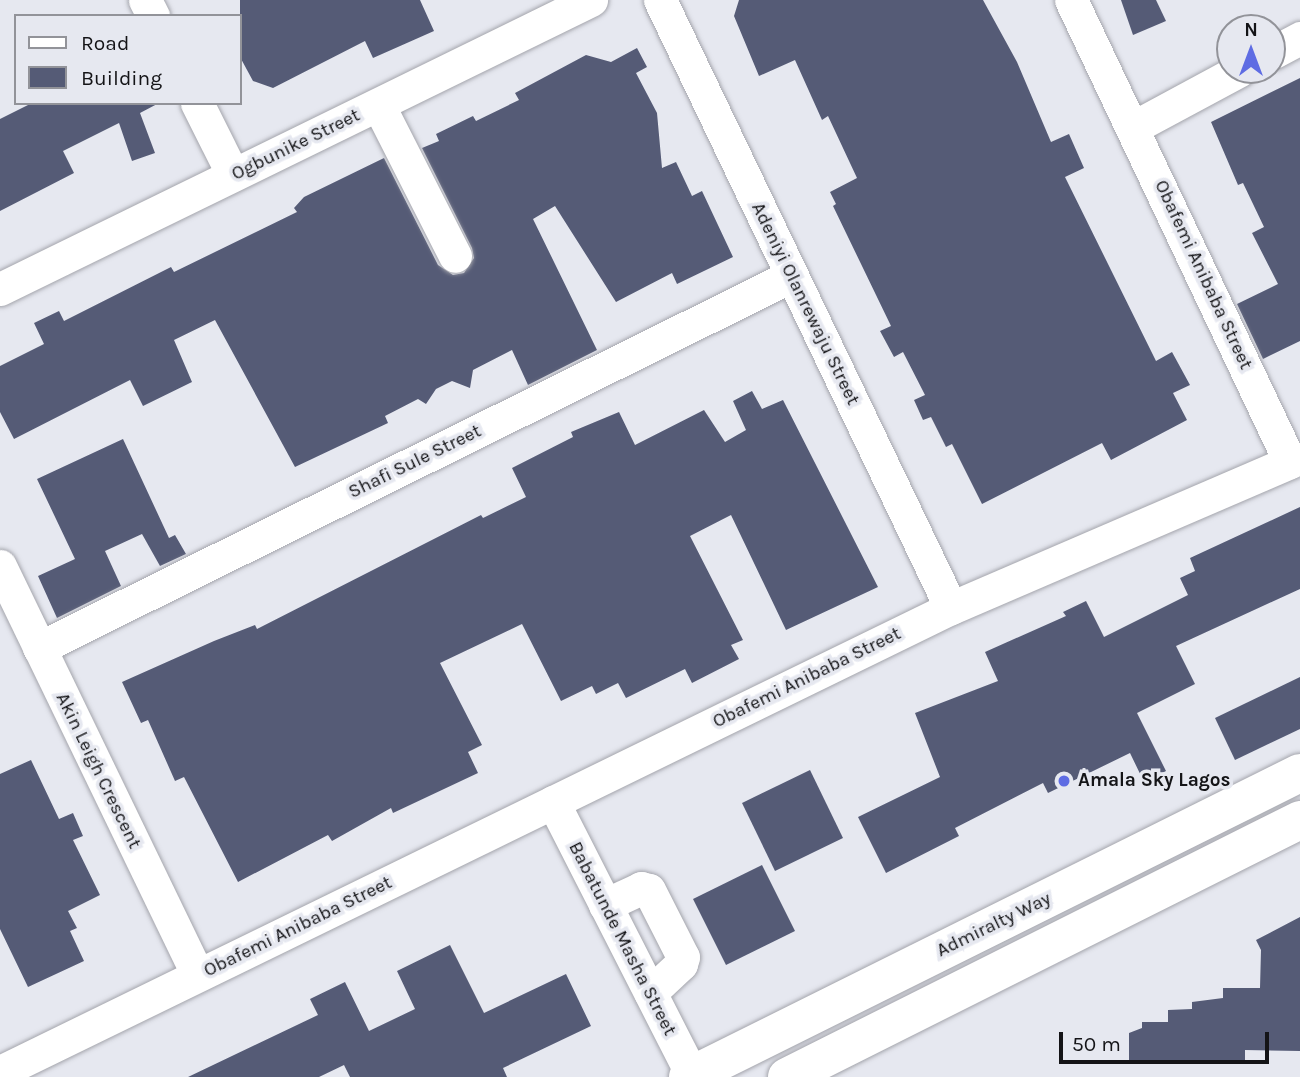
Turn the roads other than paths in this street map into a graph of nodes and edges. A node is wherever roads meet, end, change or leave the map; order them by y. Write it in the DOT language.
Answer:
graph roads {
  1 [pos="591,0"];
  2 [pos="660,0"];
  3 [pos="1072,0"];
  4 [pos="1216,83"];
  5 [pos="198,105"];
  6 [pos="379,106"];
  7 [pos="1134,127"];
  8 [pos="233,175"];
  9 [pos="455,256"];
  10 [pos="791,276"];
  11 [pos="0,289"];
  12 [pos="1295,460"];
  13 [pos="0,566"];
  14 [pos="951,608"];
  15 [pos="38,648"];
  16 [pos="1300,773"];
  17 [pos="553,802"];
  18 [pos="1300,820"];
  19 [pos="605,905"];
  20 [pos="198,975"];
  21 [pos="650,993"];
  22 [pos="0,1072"];
  23 [pos="690,1076"];
  24 [pos="787,1077"];
  1 -- 6 [label="street, Ogbunike Street"];
  2 -- 10 [label="street, Adeniyi Olanrewaju Street"];
  3 -- 7 [label="street"];
  4 -- 7 [label="street"];
  5 -- 8 [label="street"];
  6 -- 8 [label="street, Ogbunike Street"];
  6 -- 9 [label="street"];
  7 -- 12 [label="street, Obafemi Anibaba Street"];
  8 -- 11 [label="street, Ogbunike Street"];
  10 -- 14 [label="street, Adeniyi Olanrewaju Street"];
  10 -- 15 [label="street, Shafi Sule Street"];
  12 -- 14 [label="street, Obafemi Anibaba Street"];
  13 -- 15 [label="street, Akin Leigh Crescent"];
  14 -- 17 [label="street, Obafemi Anibaba Street"];
  15 -- 20 [label="street, Akin Leigh Crescent"];
  16 -- 23 [label="main road, Admiralty Way"];
  17 -- 19 [label="street, Babatunde Masha Street"];
  17 -- 20 [label="street, Obafemi Anibaba Street"];
  18 -- 24 [label="main road"];
  19 -- 21 [label="street, Babatunde Masha Street"];
  19 -- 21 [label="street"];
  20 -- 22 [label="street, Obafemi Anibaba Street"];
  21 -- 23 [label="street, Babatunde Masha Street"];
}
